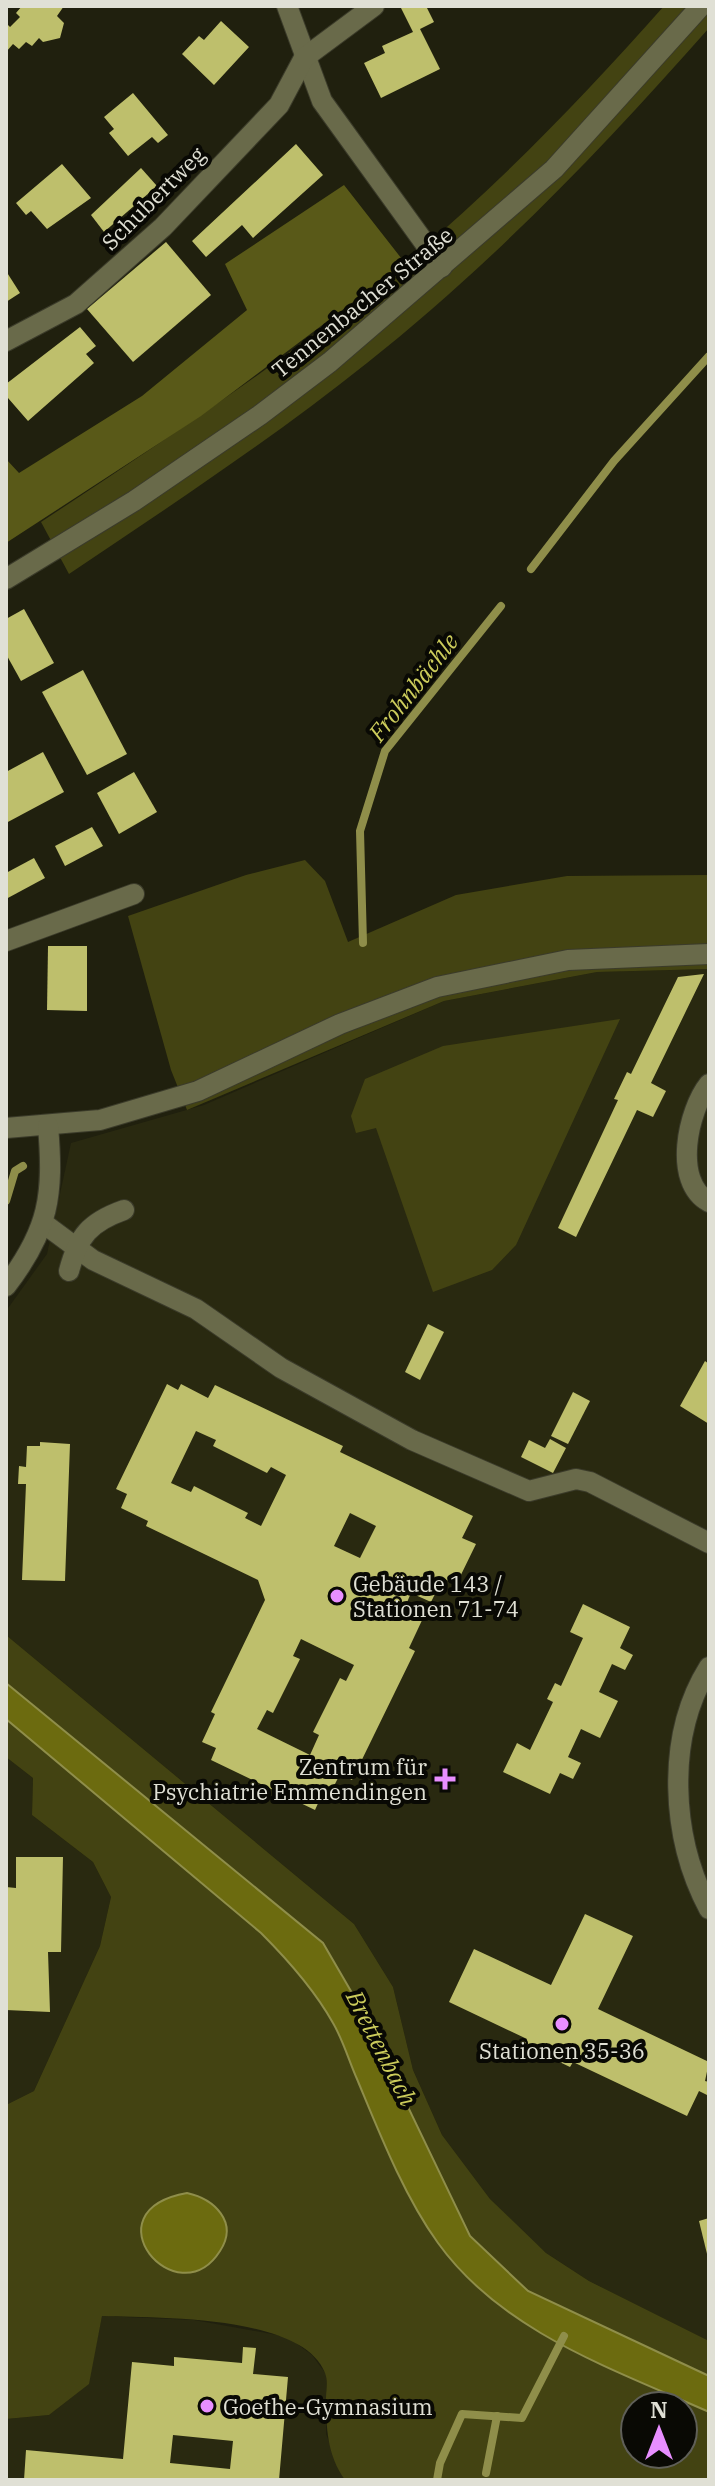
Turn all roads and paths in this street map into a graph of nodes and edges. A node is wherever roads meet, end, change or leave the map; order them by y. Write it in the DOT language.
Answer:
graph roads {
  1 [pos="287,6"];
  2 [pos="374,6"];
  3 [pos="701,6"];
  4 [pos="304,58"];
  5 [pos="442,267"];
  6 [pos="6,341"];
  7 [pos="6,579"];
  8 [pos="134,894"];
  9 [pos="6,941"];
  10 [pos="709,954"];
  11 [pos="709,1084"];
  12 [pos="48,1126"];
  13 [pos="6,1128"];
  14 [pos="709,1202"];
  15 [pos="124,1210"];
  16 [pos="43,1223"];
  17 [pos="75,1247"];
  18 [pos="69,1271"];
  19 [pos="6,1286"];
  20 [pos="709,1543"];
  21 [pos="709,1667"];
  22 [pos="709,1909"];
  1 -- 4 [label="street"];
  2 -- 4 [label="street"];
  3 -- 5 [label="street, Tennenbacher Straße"];
  4 -- 5 [label="street"];
  4 -- 6 [label="street, Schubertweg"];
  5 -- 7 [label="street, Tennenbacher Straße"];
  8 -- 9 [label="street"];
  10 -- 12 [label="street"];
  11 -- 14 [label="street"];
  12 -- 13 [label="street"];
  12 -- 16 [label="street"];
  15 -- 17 [label="street"];
  16 -- 17 [label="street"];
  16 -- 19 [label="street"];
  17 -- 18 [label="street"];
  17 -- 20 [label="street"];
  21 -- 22 [label="street"];
}
